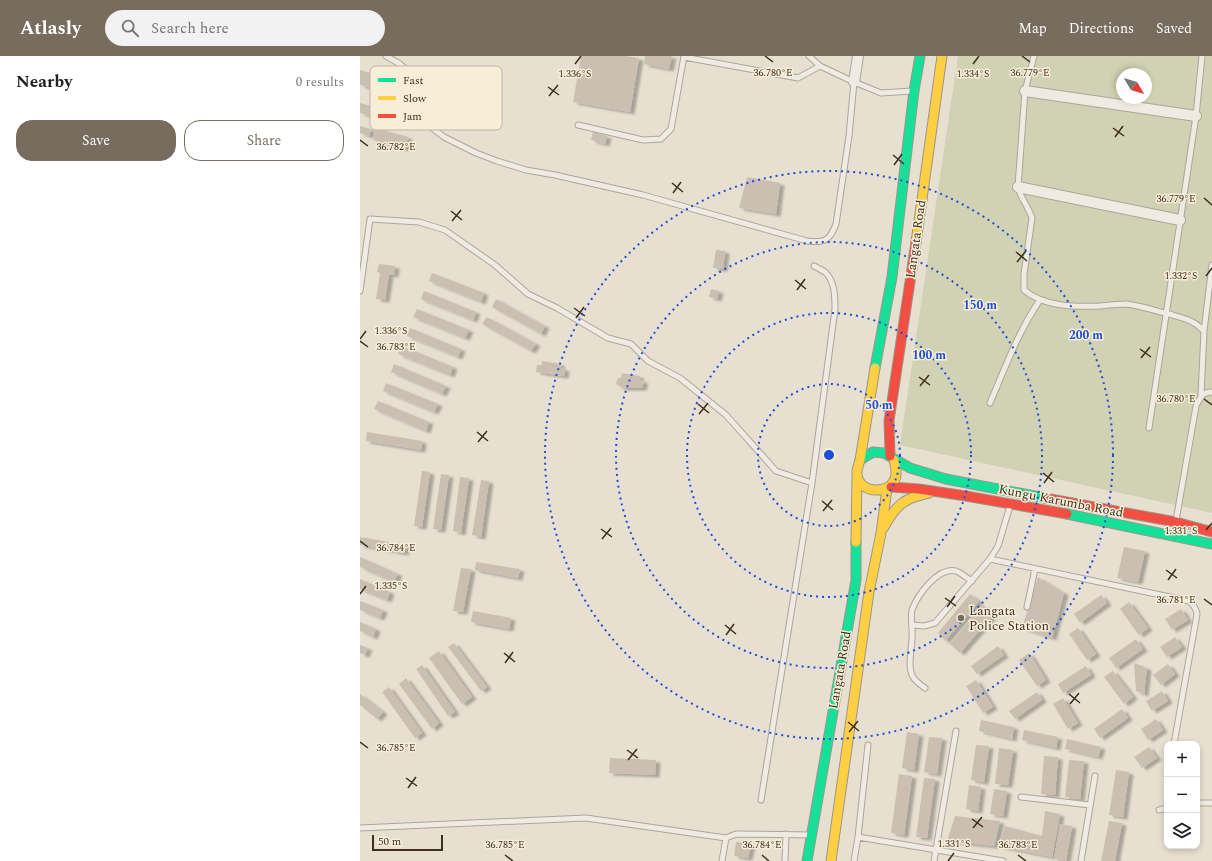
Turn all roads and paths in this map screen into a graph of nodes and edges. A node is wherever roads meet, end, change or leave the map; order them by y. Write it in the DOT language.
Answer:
graph roads {
  1 [pos="386,56"];
  2 [pos="809,56"];
  3 [pos="858,56"];
  4 [pos="920,56"];
  5 [pos="942,56"];
  6 [pos="1034,56"];
  7 [pos="1202,56"];
  8 [pos="684,57"];
  9 [pos="402,66"];
  10 [pos="820,66"];
  11 [pos="854,82"];
  12 [pos="914,91"];
  13 [pos="1025,91"];
  14 [pos="1196,116"];
  15 [pos="578,125"];
  16 [pos="435,130"];
  17 [pos="1018,187"];
  18 [pos="1180,220"];
  19 [pos="1212,265"];
  20 [pos="814,266"];
  21 [pos="360,291"];
  22 [pos="1040,300"];
  23 [pos="1166,314"];
  24 [pos="1204,331"];
  25 [pos="1212,392"];
  26 [pos="1201,395"];
  27 [pos="990,403"];
  28 [pos="1149,428"];
  29 [pos="892,458"];
  30 [pos="860,460"];
  31 [pos="857,477"];
  32 [pos="812,483"];
  33 [pos="889,488"];
  34 [pos="935,492"];
  35 [pos="1011,503"];
  36 [pos="1176,522"];
  37 [pos="1212,532"];
  38 [pos="881,533"];
  39 [pos="1212,544"];
  40 [pos="990,559"];
  41 [pos="1035,569"];
  42 [pos="972,581"];
  43 [pos="1027,607"];
  44 [pos="913,625"];
  45 [pos="925,688"];
  46 [pos="956,731"];
  47 [pos="1175,741"];
  48 [pos="868,745"];
  49 [pos="1095,776"];
  50 [pos="1021,797"];
  51 [pos="761,800"];
  52 [pos="1212,803"];
  53 [pos="1200,804"];
  54 [pos="1090,806"];
  55 [pos="1164,809"];
  56 [pos="1159,810"];
  57 [pos="360,828"];
  58 [pos="786,834"];
  59 [pos="812,835"];
  60 [pos="858,837"];
  61 [pos="726,838"];
  62 [pos="936,849"];
  63 [pos="722,861"];
  64 [pos="785,861"];
  65 [pos="807,861"];
  66 [pos="830,861"];
  67 [pos="854,861"];
  68 [pos="934,861"];
  69 [pos="1003,861"];
  70 [pos="1081,861"];
  1 -- 9 [label="lane"];
  2 -- 10 [label="lane"];
  3 -- 11 [label="street"];
  4 -- 12 [label="main road, Langata Road"];
  5 -- 29 [label="main road, Langata Road"];
  6 -- 13 [label="lane"];
  7 -- 14 [label="lane"];
  8 -- 10 [label="lane"];
  8 -- 15 [label="lane"];
  10 -- 11 [label="lane"];
  11 -- 12 [label="lane"];
  11 -- 16 [label="lane"];
  12 -- 30 [label="main road, Langata Road"];
  13 -- 14 [label="street"];
  13 -- 17 [label="lane"];
  14 -- 18 [label="lane"];
  17 -- 18 [label="street"];
  17 -- 22 [label="lane"];
  18 -- 23 [label="lane"];
  19 -- 24 [label="lane"];
  20 -- 32 [label="lane"];
  21 -- 32 [label="lane"];
  22 -- 23 [label="lane"];
  22 -- 27 [label="lane"];
  23 -- 24 [label="lane"];
  23 -- 28 [label="lane"];
  24 -- 26 [label="lane"];
  25 -- 26 [label="lane"];
  26 -- 36 [label="lane"];
  29 -- 30 [label="main road"];
  29 -- 33 [label="main road"];
  29 -- 36 [label="main road, Kungu Karumba Road"];
  30 -- 31 [label="main road"];
  31 -- 33 [label="main road"];
  31 -- 59 [label="main road, Langata Road"];
  32 -- 51 [label="lane"];
  33 -- 34 [label="main road"];
  33 -- 38 [label="main road"];
  34 -- 35 [label="main road"];
  34 -- 38 [label="main road"];
  35 -- 39 [label="main road"];
  35 -- 40 [label="lane"];
  36 -- 37 [label="main road, Kungu Karumba Road"];
  38 -- 66 [label="main road, Langata Road"];
  40 -- 41 [label="lane"];
  40 -- 42 [label="lane"];
  41 -- 43 [label="lane"];
  41 -- 47 [label="lane"];
  42 -- 44 [label="lane"];
  42 -- 44 [label="lane"];
  44 -- 45 [label="lane"];
  46 -- 62 [label="lane"];
  48 -- 60 [label="lane"];
  49 -- 54 [label="lane"];
  50 -- 54 [label="lane"];
  52 -- 53 [label="lane"];
  54 -- 70 [label="lane"];
  55 -- 56 [label="lane"];
  57 -- 61 [label="lane"];
  58 -- 59 [label="lane"];
  58 -- 61 [label="lane"];
  58 -- 64 [label="lane"];
  59 -- 65 [label="main road, Langata Road"];
  60 -- 62 [label="lane"];
  60 -- 67 [label="lane"];
  61 -- 63 [label="lane"];
  62 -- 68 [label="lane"];
  62 -- 69 [label="lane"];
}
